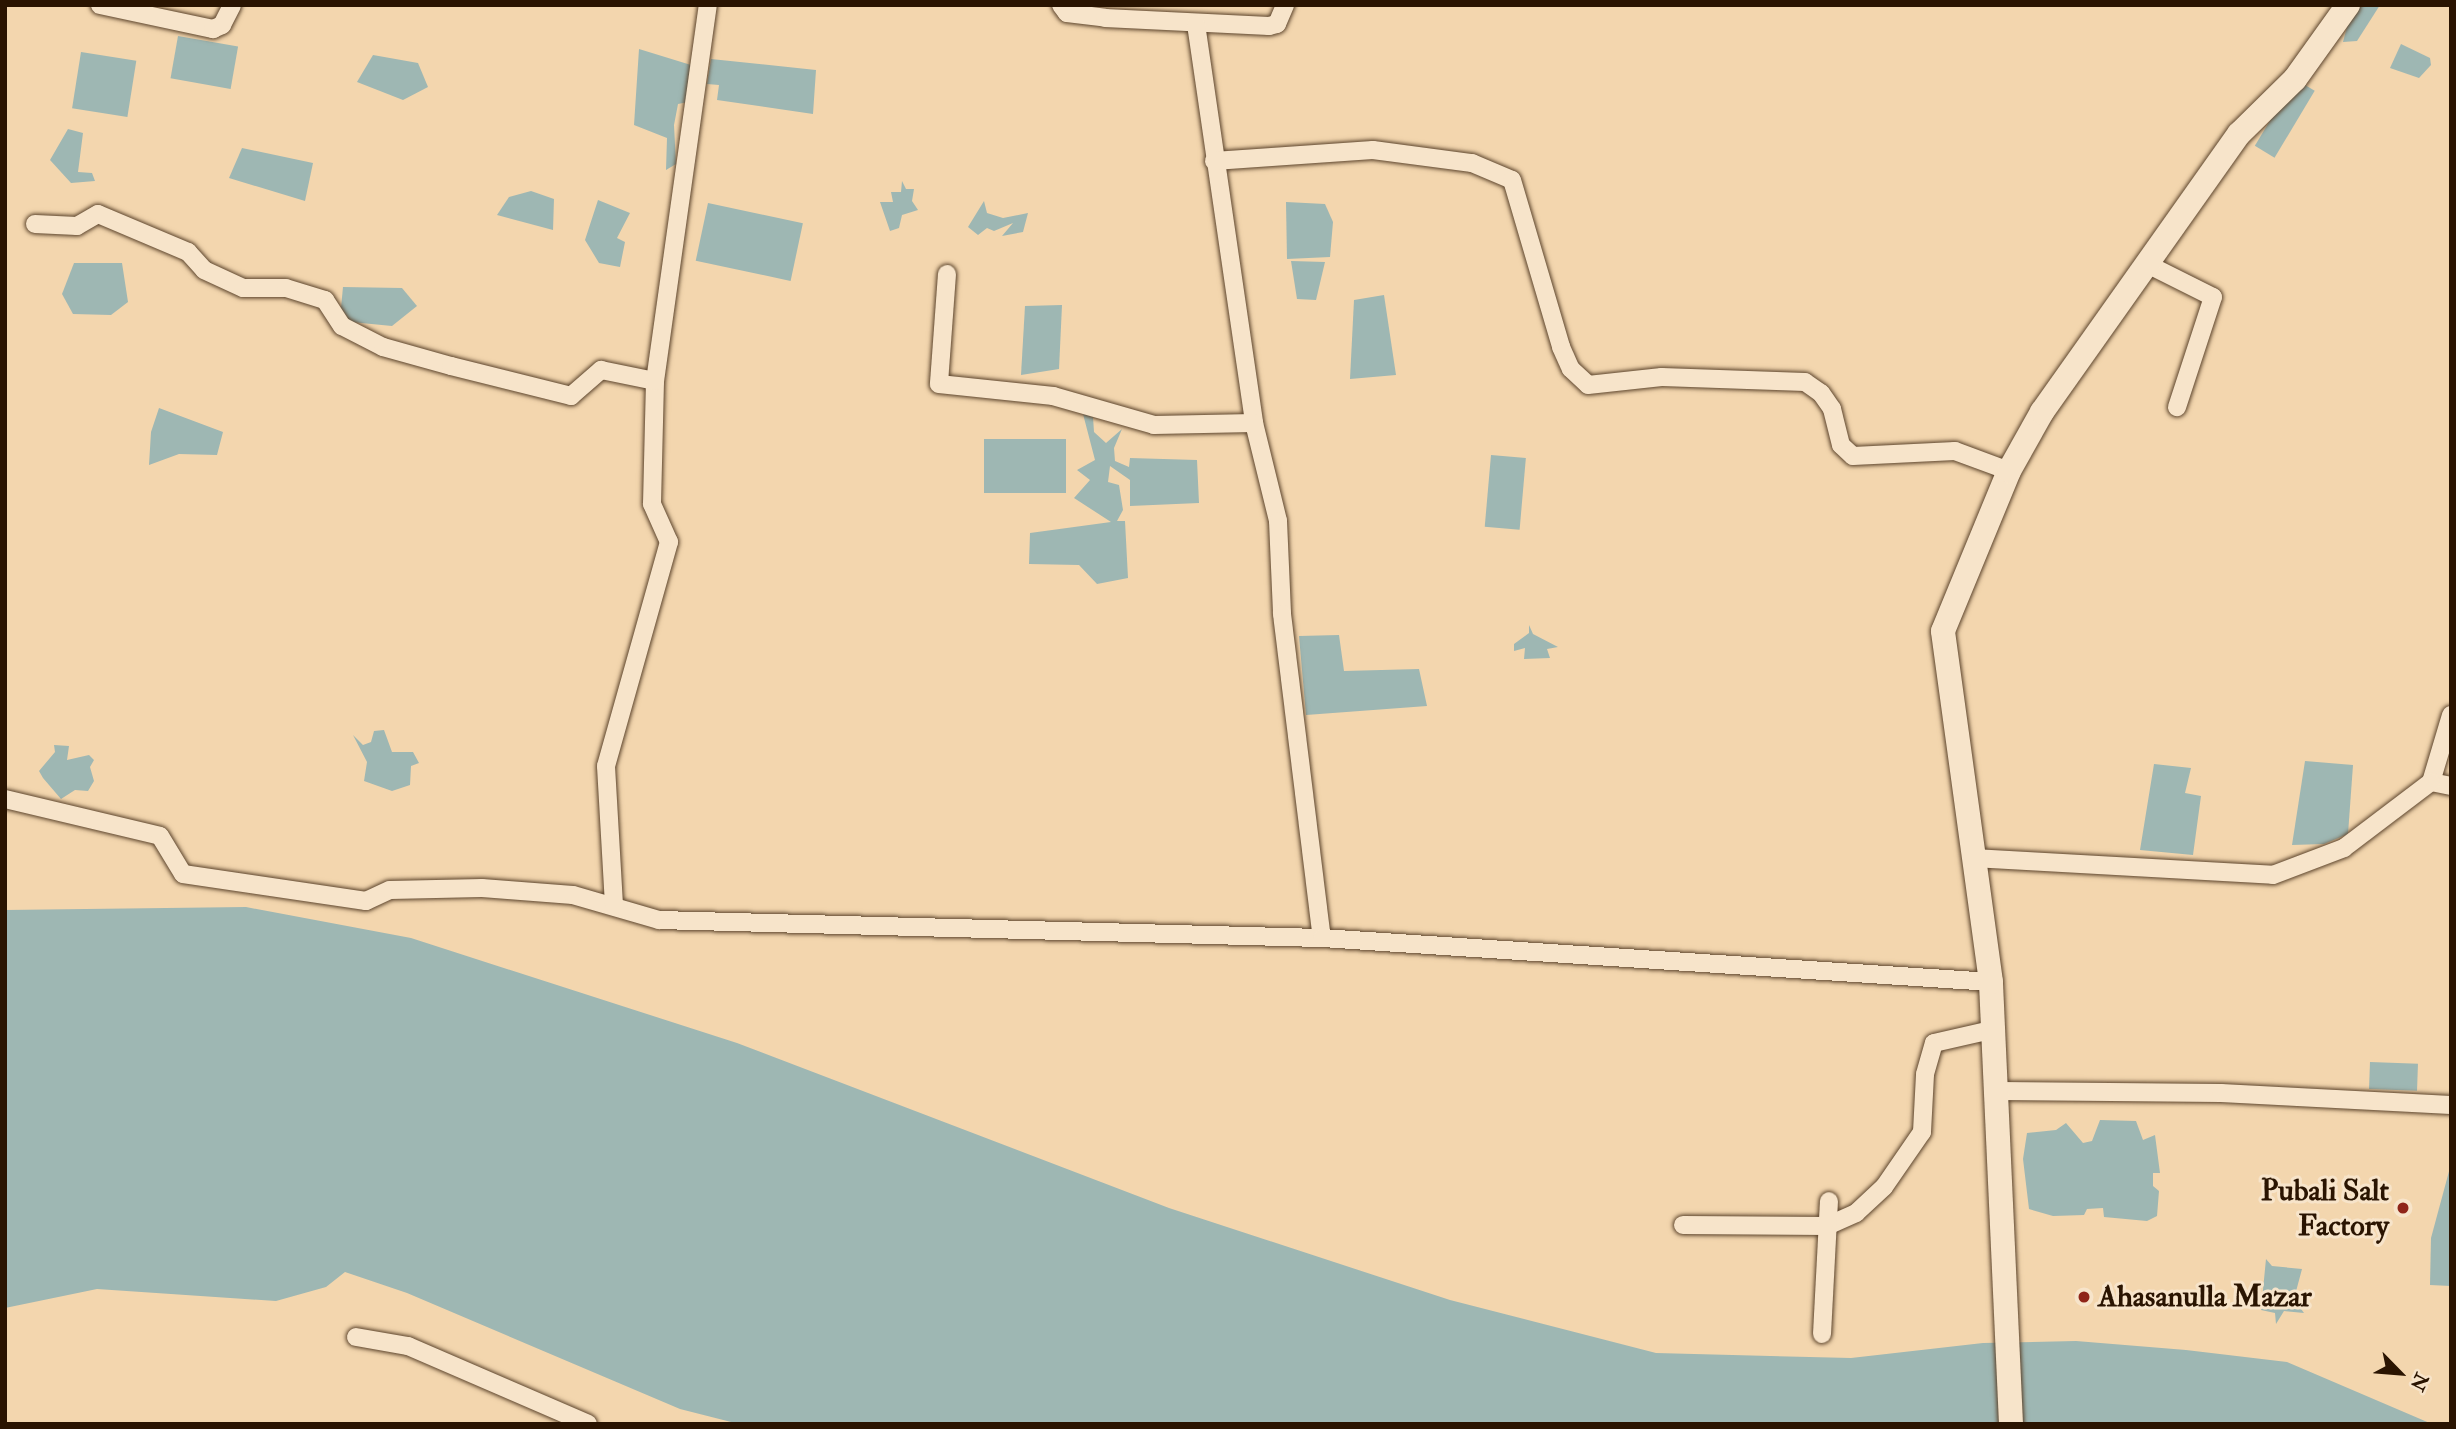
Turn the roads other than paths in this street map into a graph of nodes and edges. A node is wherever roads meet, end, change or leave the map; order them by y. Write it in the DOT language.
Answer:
graph roads {
  1 [pos="100,5"];
  2 [pos="232,5"];
  3 [pos="708,5"];
  4 [pos="1061,5"];
  5 [pos="1285,5"];
  6 [pos="2348,5"];
  7 [pos="1196,24"];
  8 [pos="1214,161"];
  9 [pos="35,224"];
  10 [pos="2146,263"];
  11 [pos="947,274"];
  12 [pos="655,381"];
  13 [pos="2178,407"];
  14 [pos="1254,423"];
  15 [pos="2009,471"];
  16 [pos="2451,715"];
  17 [pos="2431,782"];
  18 [pos="2451,786"];
  19 [pos="5,799"];
  20 [pos="1973,858"];
  21 [pos="614,905"];
  22 [pos="1322,938"];
  23 [pos="1991,982"];
  24 [pos="1995,1029"];
  25 [pos="1999,1091"];
  26 [pos="2451,1105"];
  27 [pos="1829,1201"];
  28 [pos="1683,1225"];
  29 [pos="1827,1226"];
  30 [pos="1822,1334"];
  31 [pos="356,1337"];
  32 [pos="588,1424"];
  33 [pos="2011,1424"];
  1 -- 2 [label="street"];
  3 -- 12 [label="street"];
  4 -- 7 [label="street"];
  5 -- 7 [label="street"];
  6 -- 10 [label="main road"];
  7 -- 8 [label="street"];
  8 -- 14 [label="street"];
  8 -- 15 [label="street"];
  9 -- 12 [label="street"];
  10 -- 13 [label="street"];
  10 -- 15 [label="main road"];
  11 -- 14 [label="street"];
  12 -- 21 [label="street"];
  14 -- 22 [label="street"];
  15 -- 20 [label="main road"];
  16 -- 17 [label="street"];
  17 -- 18 [label="street"];
  17 -- 20 [label="street"];
  19 -- 21 [label="street"];
  20 -- 23 [label="main road"];
  21 -- 22 [label="street"];
  22 -- 23 [label="street"];
  23 -- 24 [label="main road"];
  24 -- 25 [label="main road"];
  24 -- 29 [label="street"];
  25 -- 26 [label="street"];
  25 -- 33 [label="main road"];
  27 -- 29 [label="street"];
  28 -- 29 [label="street"];
  29 -- 30 [label="street"];
  31 -- 32 [label="street"];
}
